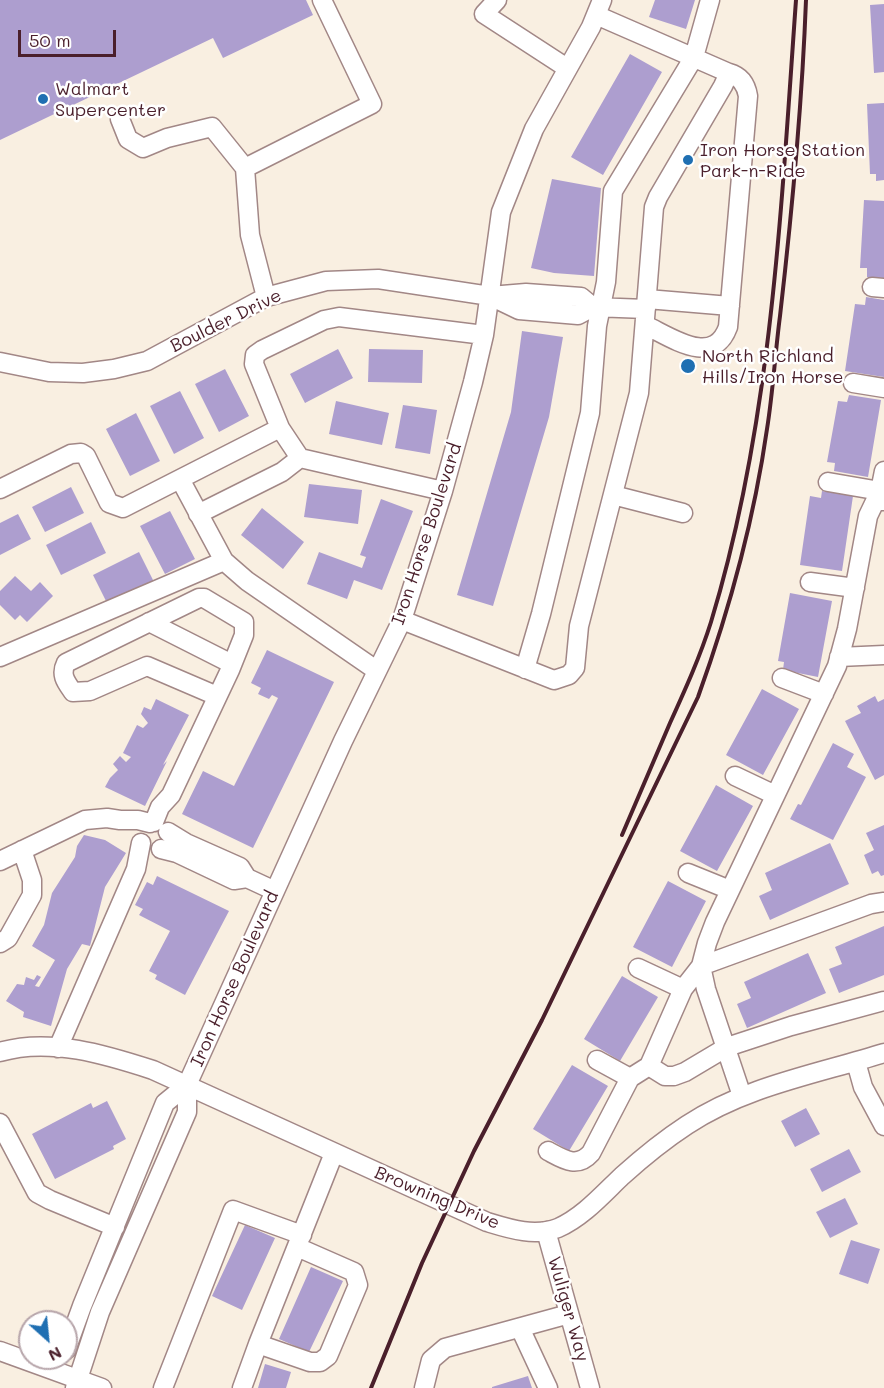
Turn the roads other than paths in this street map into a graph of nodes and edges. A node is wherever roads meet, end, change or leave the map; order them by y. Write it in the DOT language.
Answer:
graph roads {
  1 [pos="322,0"];
  2 [pos="497,0"];
  3 [pos="710,0"];
  4 [pos="599,7"];
  5 [pos="694,57"];
  6 [pos="567,68"];
  7 [pos="729,73"];
  8 [pos="120,119"];
  9 [pos="245,168"];
  10 [pos="490,296"];
  11 [pos="266,297"];
  12 [pos="730,306"];
  13 [pos="596,307"];
  14 [pos="646,311"];
  15 [pos="484,335"];
  16 [pos="0,362"];
  17 [pos="853,383"];
  18 [pos="884,388"];
  19 [pos="280,428"];
  20 [pos="300,458"];
  21 [pos="884,471"];
  22 [pos="180,480"];
  23 [pos="828,482"];
  24 [pos="0,489"];
  25 [pos="443,491"];
  26 [pos="613,495"];
  27 [pos="882,498"];
  28 [pos="683,513"];
  29 [pos="198,514"];
  30 [pos="224,561"];
  31 [pos="810,582"];
  32 [pos="855,588"];
  33 [pos="402,620"];
  34 [pos="149,622"];
  35 [pos="884,655"];
  36 [pos="0,657"];
  37 [pos="839,657"];
  38 [pos="232,664"];
  39 [pos="525,669"];
  40 [pos="376,670"];
  41 [pos="782,678"];
  42 [pos="824,694"];
  43 [pos="218,696"];
  44 [pos="735,776"];
  45 [pos="775,795"];
  46 [pos="155,836"];
  47 [pos="22,850"];
  48 [pos="0,861"];
  49 [pos="688,873"];
  50 [pos="730,890"];
  51 [pos="275,891"];
  52 [pos="884,902"];
  53 [pos="3,935"];
  54 [pos="701,966"];
  55 [pos="638,968"];
  56 [pos="683,989"];
  57 [pos="884,1001"];
  58 [pos="727,1047"];
  59 [pos="58,1048"];
  60 [pos="0,1052"];
  61 [pos="884,1053"];
  62 [pos="597,1060"];
  63 [pos="856,1062"];
  64 [pos="649,1066"];
  65 [pos="630,1078"];
  66 [pos="187,1085"];
  67 [pos="742,1096"];
  68 [pos="0,1123"];
  69 [pos="884,1126"];
  70 [pos="548,1151"];
  71 [pos="334,1153"];
  72 [pos="115,1227"];
  73 [pos="546,1231"];
  74 [pos="299,1241"];
  75 [pos="569,1314"];
  76 [pos="78,1320"];
  77 [pos="520,1328"];
  78 [pos="258,1344"];
  79 [pos="0,1351"];
  80 [pos="58,1373"];
  81 [pos="76,1384"];
  82 [pos="102,1388"];
  83 [pos="163,1388"];
  84 [pos="242,1388"];
  85 [pos="424,1388"];
  86 [pos="548,1388"];
  87 [pos="590,1388"];
  1 -- 9 [label="street"];
  2 -- 6 [label="street"];
  3 -- 5 [label="street"];
  4 -- 5 [label="street"];
  4 -- 6 [label="street, Iron Horse Boulevard"];
  5 -- 7 [label="street"];
  5 -- 13 [label="street"];
  6 -- 10 [label="street, Iron Horse Boulevard"];
  7 -- 12 [label="street"];
  7 -- 14 [label="street"];
  8 -- 9 [label="street"];
  9 -- 11 [label="street"];
  10 -- 11 [label="street, Boulder Drive"];
  10 -- 13 [label="street, Boulder Drive"];
  10 -- 15 [label="street, Iron Horse Boulevard"];
  11 -- 16 [label="street, Boulder Drive"];
  12 -- 14 [label="street"];
  12 -- 14 [label="street"];
  13 -- 14 [label="street"];
  13 -- 39 [label="street"];
  14 -- 26 [label="street"];
  15 -- 19 [label="street"];
  15 -- 25 [label="street, Iron Horse Boulevard"];
  17 -- 18 [label="street"];
  19 -- 20 [label="street"];
  19 -- 22 [label="street"];
  20 -- 25 [label="street"];
  20 -- 29 [label="street"];
  21 -- 27 [label="street"];
  22 -- 24 [label="street"];
  22 -- 29 [label="street"];
  23 -- 27 [label="street"];
  25 -- 33 [label="street, Iron Horse Boulevard"];
  26 -- 28 [label="street"];
  26 -- 39 [label="street"];
  27 -- 32 [label="street"];
  29 -- 30 [label="street"];
  30 -- 36 [label="street"];
  30 -- 40 [label="street"];
  31 -- 32 [label="street"];
  32 -- 37 [label="street"];
  33 -- 39 [label="street"];
  33 -- 40 [label="street, Iron Horse Boulevard"];
  34 -- 38 [label="street"];
  34 -- 38 [label="street"];
  34 -- 43 [label="street"];
  35 -- 37 [label="street"];
  37 -- 42 [label="street"];
  38 -- 43 [label="street"];
  40 -- 51 [label="street, Iron Horse Boulevard"];
  41 -- 42 [label="street"];
  42 -- 45 [label="street"];
  43 -- 46 [label="street"];
  44 -- 45 [label="street"];
  45 -- 50 [label="street"];
  46 -- 47 [label="street"];
  46 -- 51 [label="street"];
  46 -- 59 [label="street"];
  47 -- 48 [label="street"];
  47 -- 53 [label="street"];
  49 -- 50 [label="street"];
  50 -- 54 [label="street"];
  51 -- 66 [label="street, Iron Horse Boulevard"];
  52 -- 54 [label="street"];
  54 -- 56 [label="street"];
  54 -- 58 [label="street"];
  55 -- 56 [label="street"];
  56 -- 64 [label="street"];
  57 -- 58 [label="street"];
  58 -- 64 [label="street"];
  58 -- 67 [label="street"];
  59 -- 60 [label="street, Browning Drive"];
  59 -- 66 [label="street, Browning Drive"];
  61 -- 63 [label="street, Browning Drive"];
  62 -- 65 [label="street"];
  63 -- 67 [label="street, Browning Drive"];
  63 -- 69 [label="street"];
  64 -- 65 [label="street"];
  65 -- 70 [label="street"];
  66 -- 71 [label="street, Browning Drive"];
  66 -- 72 [label="street, Iron Horse Boulevard"];
  66 -- 81 [label="street, Iron Horse Boulevard"];
  67 -- 73 [label="street, Browning Drive"];
  68 -- 72 [label="street"];
  71 -- 73 [label="street, Browning Drive"];
  71 -- 74 [label="street"];
  72 -- 76 [label="street, Iron Horse Boulevard"];
  73 -- 75 [label="street, Wuliger Way"];
  74 -- 78 [label="street"];
  74 -- 78 [label="street"];
  74 -- 83 [label="street"];
  75 -- 77 [label="street"];
  75 -- 87 [label="street, Wuliger Way"];
  77 -- 85 [label="street"];
  77 -- 86 [label="street"];
  78 -- 84 [label="street"];
  79 -- 80 [label="street"];
  80 -- 81 [label="street"];
  81 -- 82 [label="street"];
}
